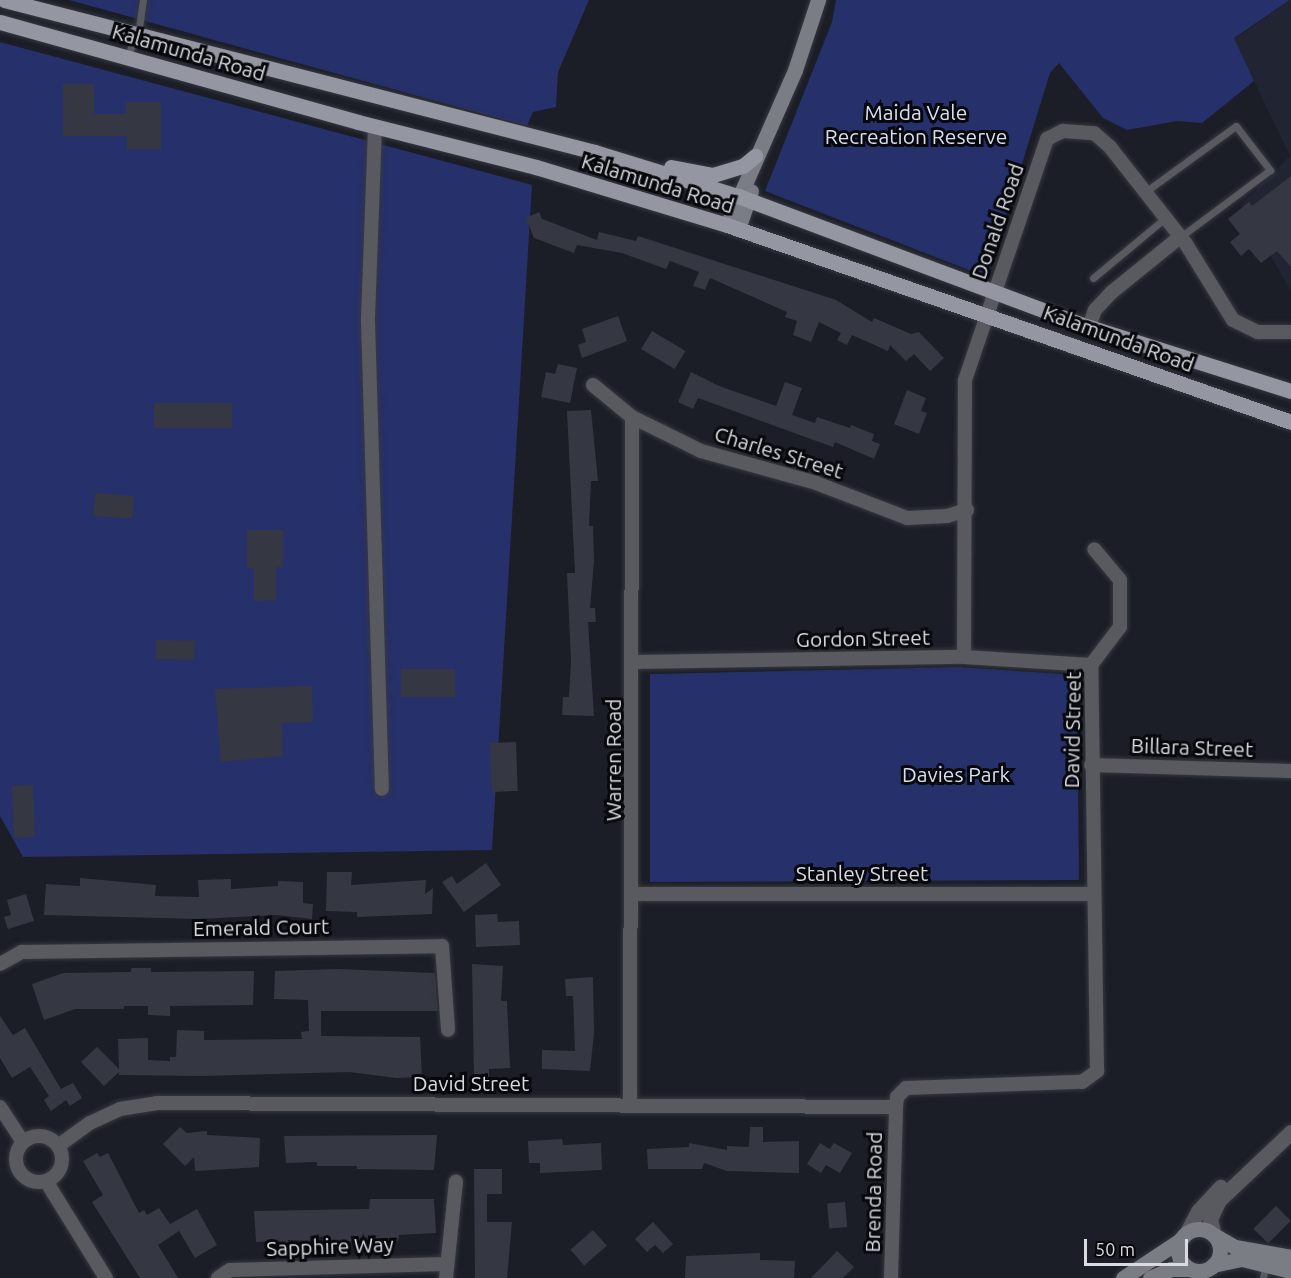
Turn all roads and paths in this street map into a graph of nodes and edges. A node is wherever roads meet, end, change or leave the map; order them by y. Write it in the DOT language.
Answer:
graph roads {
  1 [pos="4,0"];
  2 [pos="143,0"];
  3 [pos="818,0"];
  4 [pos="0,22"];
  5 [pos="135,36"];
  6 [pos="128,56"];
  7 [pos="375,127"];
  8 [pos="595,152"];
  9 [pos="758,152"];
  10 [pos="1145,192"];
  11 [pos="743,198"];
  12 [pos="1166,218"];
  13 [pos="732,227"];
  14 [pos="1180,237"];
  15 [pos="1093,278"];
  16 [pos="995,292"];
  17 [pos="987,313"];
  18 [pos="1089,327"];
  19 [pos="1291,332"];
  20 [pos="593,385"];
  21 [pos="1291,391"];
  22 [pos="632,417"];
  23 [pos="1291,422"];
  24 [pos="967,510"];
  25 [pos="1094,549"];
  26 [pos="964,657"];
  27 [pos="634,662"];
  28 [pos="1091,665"];
  29 [pos="1091,765"];
  30 [pos="1291,771"];
  31 [pos="382,789"];
  32 [pos="633,894"];
  33 [pos="1092,894"];
  34 [pos="0,964"];
  35 [pos="448,1030"];
  36 [pos="630,1104"];
  37 [pos="0,1107"];
  38 [pos="896,1107"];
  39 [pos="1291,1132"];
  40 [pos="24,1142"];
  41 [pos="1278,1144"];
  42 [pos="58,1146"];
  43 [pos="46,1180"];
  44 [pos="456,1182"];
  45 [pos="1214,1235"];
  46 [pos="1183,1237"];
  47 [pos="1291,1257"];
  48 [pos="1214,1265"];
  49 [pos="1189,1269"];
  50 [pos="446,1271"];
  51 [pos="1264,1271"];
  52 [pos="1291,1271"];
  53 [pos="106,1278"];
  54 [pos="218,1278"];
  55 [pos="891,1278"];
  56 [pos="1123,1278"];
  57 [pos="1150,1278"];
  1 -- 5 [label="main road, Kalamunda Road"];
  2 -- 5 [label="lane"];
  3 -- 9 [label="main road"];
  4 -- 6 [label="main road, Kalamunda Road"];
  5 -- 6 [label="lane"];
  5 -- 8 [label="main road, Kalamunda Road"];
  6 -- 7 [label="main road, Kalamunda Road"];
  7 -- 13 [label="main road, Kalamunda Road"];
  7 -- 31 [label="street"];
  8 -- 9 [label="main road"];
  8 -- 11 [label="main road, Kalamunda Road"];
  9 -- 11 [label="main road"];
  10 -- 12 [label="street, Donald Road"];
  10 -- 14 [label="lane"];
  10 -- 16 [label="street, Donald Road"];
  11 -- 13 [label="main road"];
  11 -- 16 [label="main road, Kalamunda Road"];
  12 -- 14 [label="street, Donald Road"];
  12 -- 15 [label="lane"];
  13 -- 17 [label="main road, Kalamunda Road"];
  14 -- 18 [label="street"];
  14 -- 19 [label="street, Donald Road"];
  16 -- 17 [label="street, Donald Road"];
  16 -- 18 [label="main road, Kalamunda Road"];
  17 -- 23 [label="main road, Kalamunda Road"];
  17 -- 24 [label="street, Donald Road"];
  18 -- 21 [label="main road, Kalamunda Road"];
  20 -- 22 [label="street, Charles Street"];
  22 -- 24 [label="street, Charles Street"];
  22 -- 27 [label="street, Warren Road"];
  24 -- 26 [label="street, Donald Road"];
  25 -- 28 [label="street, David Street"];
  26 -- 27 [label="street, Gordon Street"];
  26 -- 28 [label="street, Gordon Street"];
  27 -- 32 [label="street, Warren Road"];
  28 -- 29 [label="street, David Street"];
  29 -- 30 [label="street, Billara Street"];
  29 -- 33 [label="street, David Street"];
  32 -- 33 [label="street, Stanley Street"];
  32 -- 36 [label="street, Warren Road"];
  33 -- 38 [label="street, David Street"];
  34 -- 35 [label="street, Emerald Court"];
  36 -- 38 [label="street, David Street"];
  36 -- 42 [label="street, David Street"];
  37 -- 40 [label="street"];
  38 -- 55 [label="street, Brenda Road"];
  39 -- 41 [label="street"];
  40 -- 42 [label="street"];
  40 -- 43 [label="street"];
  41 -- 45 [label="street"];
  41 -- 46 [label="street"];
  42 -- 43 [label="street"];
  43 -- 53 [label="street"];
  44 -- 50 [label="street"];
  45 -- 46 [label="main road"];
  45 -- 47 [label="main road"];
  45 -- 48 [label="main road"];
  46 -- 49 [label="main road"];
  46 -- 56 [label="main road"];
  48 -- 49 [label="main road"];
  48 -- 51 [label="main road"];
  49 -- 57 [label="main road"];
  50 -- 54 [label="street, Sapphire Way"];
  51 -- 52 [label="main road"];
}
